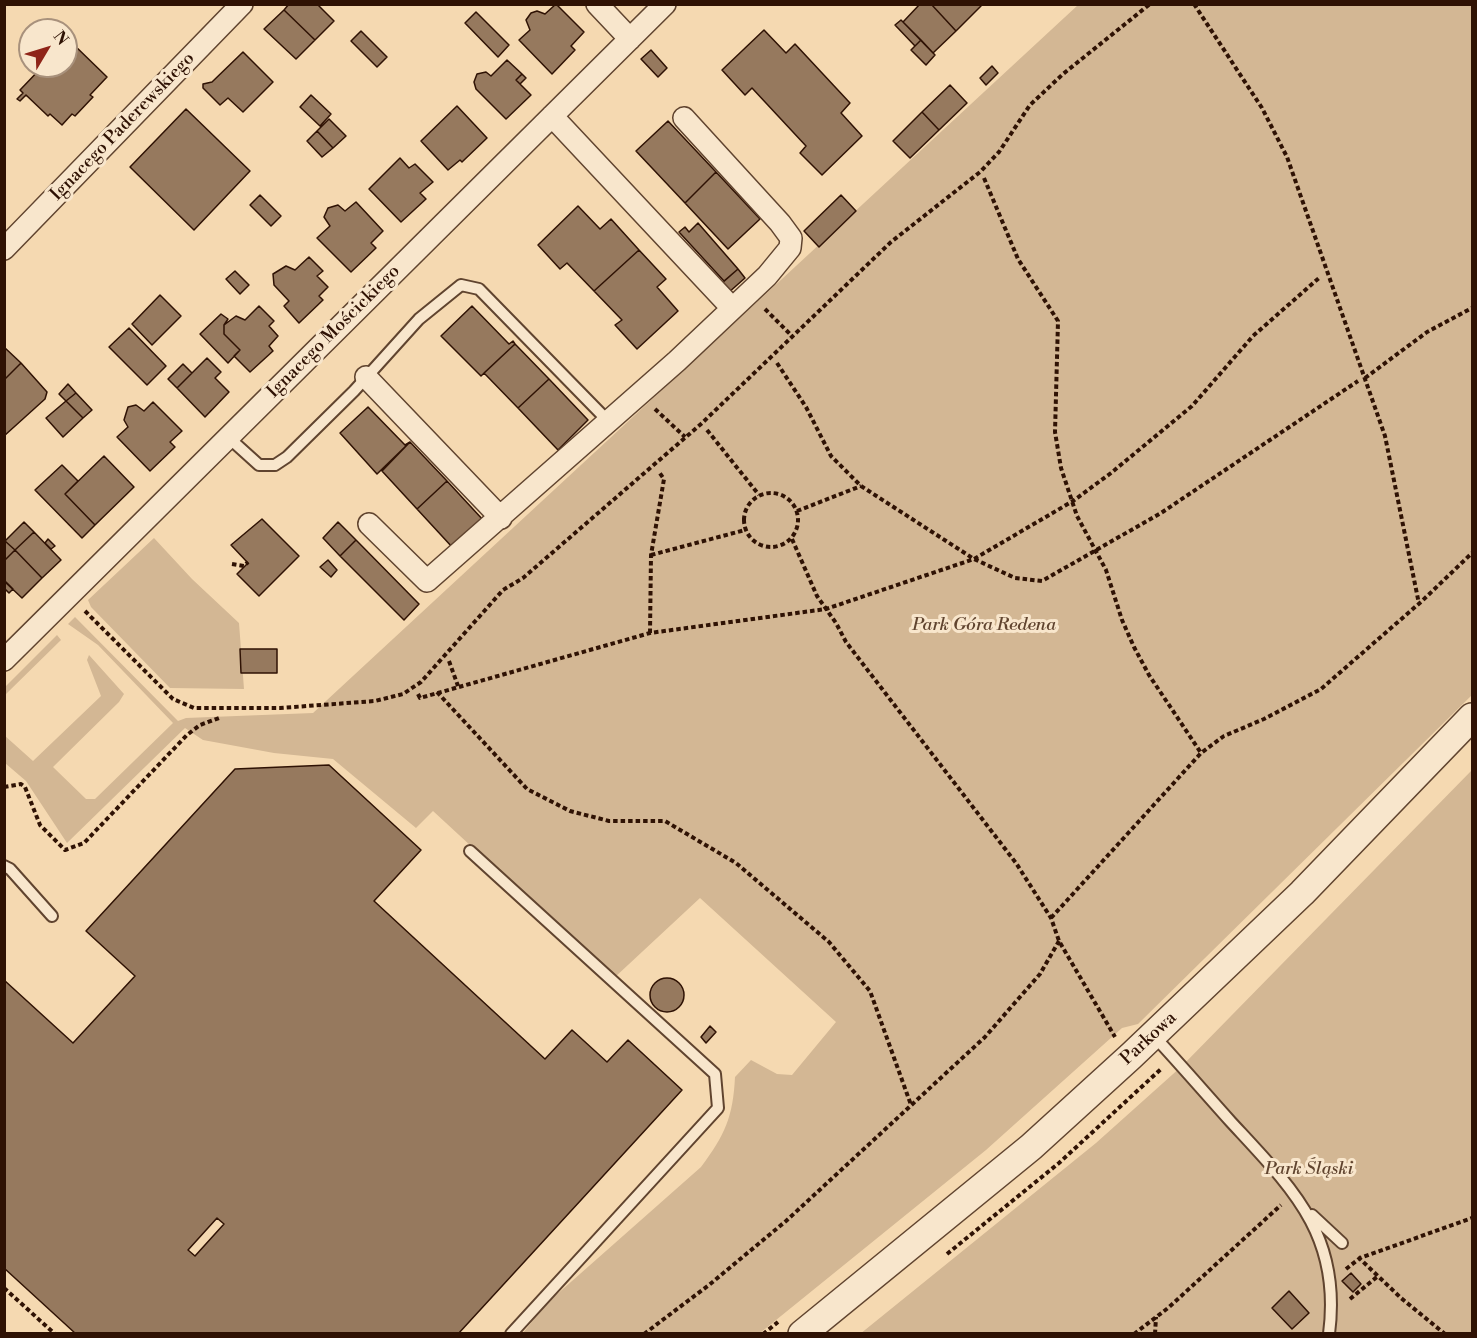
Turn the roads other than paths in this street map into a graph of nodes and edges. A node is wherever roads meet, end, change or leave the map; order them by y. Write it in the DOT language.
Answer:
graph roads {
  1 [pos="242,4"];
  2 [pos="597,4"];
  3 [pos="665,4"];
  4 [pos="630,39"];
  5 [pos="552,116"];
  6 [pos="684,118"];
  7 [pos="4,249"];
  8 [pos="732,308"];
  9 [pos="366,377"];
  10 [pos="608,421"];
  11 [pos="228,437"];
  12 [pos="501,518"];
  13 [pos="369,524"];
  14 [pos="4,660"];
  15 [pos="1473,717"];
  16 [pos="470,851"];
  17 [pos="4,866"];
  18 [pos="52,916"];
  19 [pos="1153,1035"];
  20 [pos="1307,1211"];
  21 [pos="1342,1243"];
  22 [pos="511,1334"];
  23 [pos="802,1334"];
  24 [pos="1329,1334"];
  1 -- 7 [label="street, Ignacego Paderewskiego"];
  2 -- 4 [label="street"];
  3 -- 4 [label="street, Ignacego Mościckiego"];
  4 -- 5 [label="street, Ignacego Mościckiego"];
  5 -- 8 [label="street"];
  5 -- 11 [label="street, Ignacego Mościckiego"];
  6 -- 8 [label="street"];
  8 -- 10 [label="street"];
  9 -- 10 [label="lane"];
  9 -- 11 [label="lane"];
  9 -- 12 [label="street"];
  10 -- 12 [label="street"];
  11 -- 14 [label="street, Ignacego Mościckiego"];
  12 -- 13 [label="street"];
  15 -- 19 [label="street, Parkowa"];
  16 -- 22 [label="lane"];
  17 -- 18 [label="lane"];
  19 -- 20 [label="lane"];
  19 -- 23 [label="street, Parkowa"];
  20 -- 21 [label="lane"];
  20 -- 24 [label="lane"];
}
